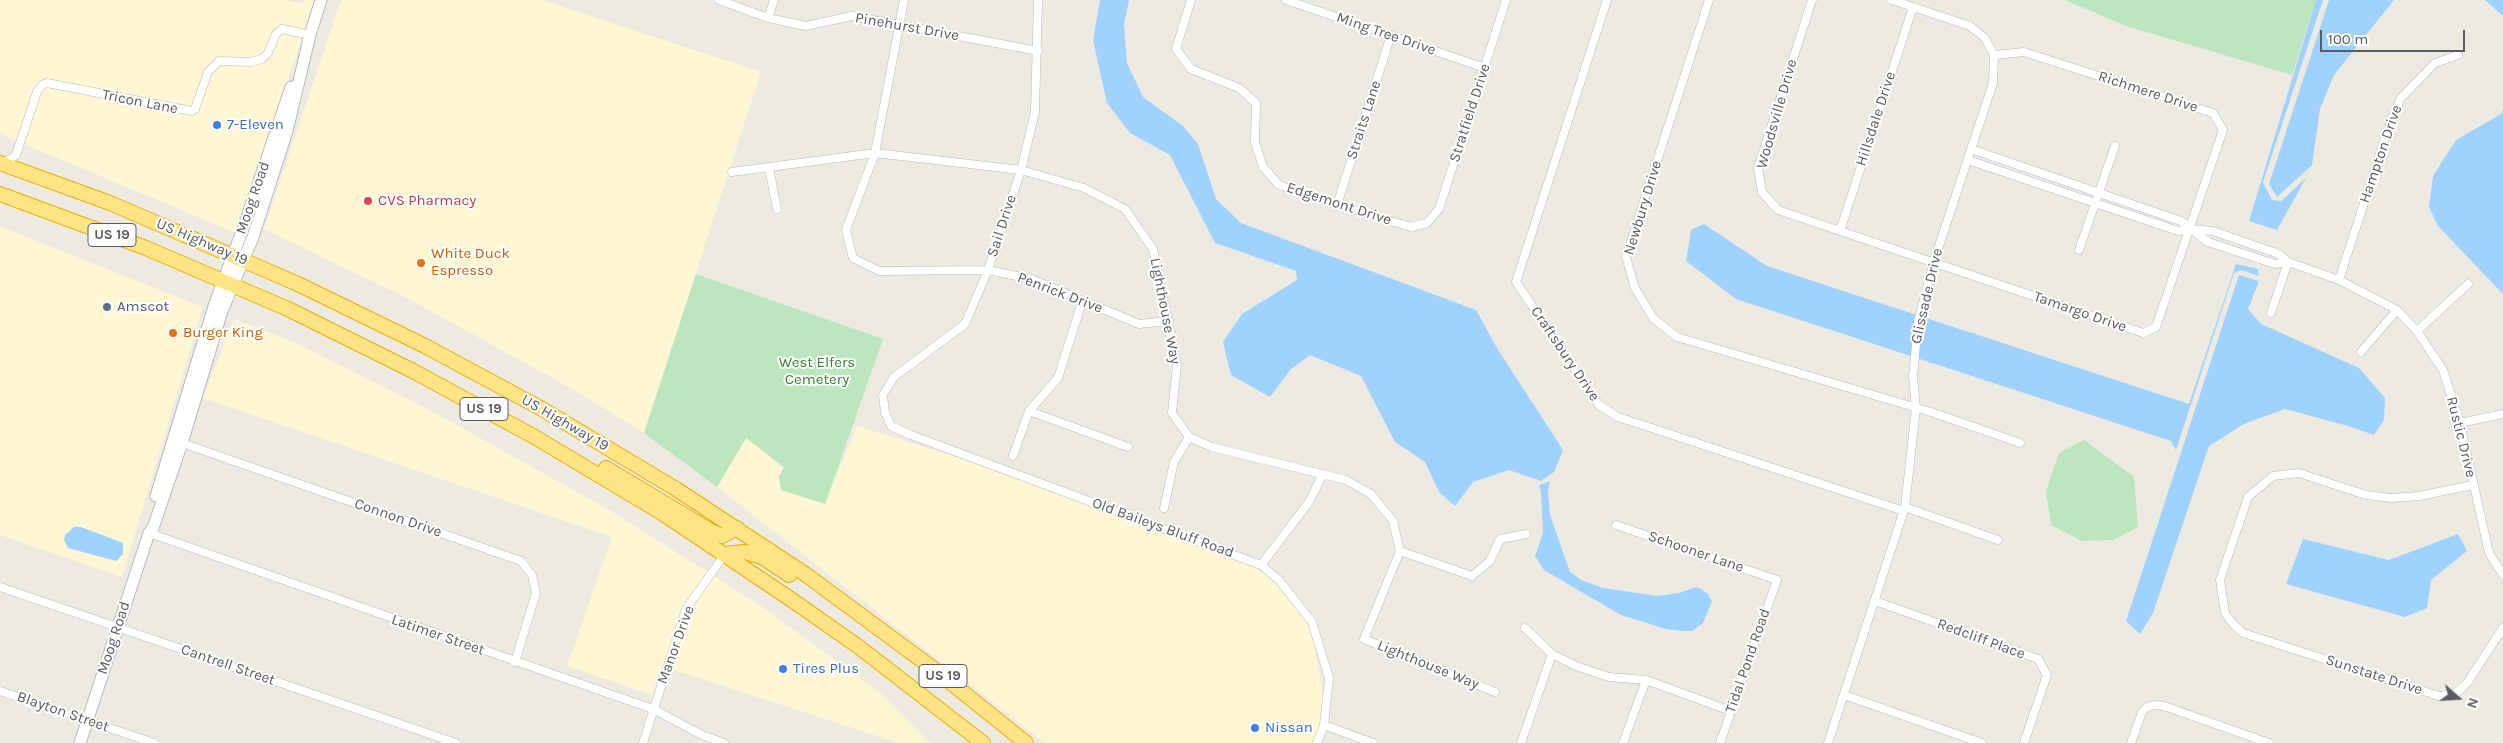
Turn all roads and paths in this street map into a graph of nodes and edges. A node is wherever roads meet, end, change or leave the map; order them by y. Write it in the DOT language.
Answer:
graph roads {
  1 [pos="321,0"];
  2 [pos="719,0"];
  3 [pos="774,0"];
  4 [pos="904,0"];
  5 [pos="1038,0"];
  6 [pos="1191,0"];
  7 [pos="1286,0"];
  8 [pos="1506,0"];
  9 [pos="1607,0"];
  10 [pos="1709,0"];
  11 [pos="1812,0"];
  12 [pos="1892,0"];
  13 [pos="1297,2"];
  14 [pos="1913,7"];
  15 [pos="768,18"];
  16 [pos="901,24"];
  17 [pos="310,35"];
  18 [pos="1391,36"];
  19 [pos="1038,51"];
  20 [pos="1994,55"];
  21 [pos="2458,55"];
  22 [pos="1486,68"];
  23 [pos="2115,146"];
  24 [pos="1971,149"];
  25 [pos="876,153"];
  26 [pos="1968,160"];
  27 [pos="2005,160"];
  28 [pos="1,164"];
  29 [pos="769,168"];
  30 [pos="1021,170"];
  31 [pos="2001,171"];
  32 [pos="732,172"];
  33 [pos="2037,172"];
  34 [pos="2034,182"];
  35 [pos="2098,193"];
  36 [pos="0,194"];
  37 [pos="2095,202"];
  38 [pos="1337,205"];
  39 [pos="777,209"];
  40 [pos="1427,223"];
  41 [pos="2191,229"];
  42 [pos="1840,231"];
  43 [pos="2079,250"];
  44 [pos="238,258"];
  45 [pos="1934,261"];
  46 [pos="2288,262"];
  47 [pos="988,270"];
  48 [pos="2339,280"];
  49 [pos="228,282"];
  50 [pos="2468,284"];
  51 [pos="1082,302"];
  52 [pos="2397,310"];
  53 [pos="2271,313"];
  54 [pos="1169,321"];
  55 [pos="2417,331"];
  56 [pos="2361,352"];
  57 [pos="1916,408"];
  58 [pos="885,412"];
  59 [pos="1029,412"];
  60 [pos="2503,414"];
  61 [pos="2460,423"];
  62 [pos="1189,436"];
  63 [pos="177,441"];
  64 [pos="2020,443"];
  65 [pos="1128,447"];
  66 [pos="1013,456"];
  67 [pos="582,464"];
  68 [pos="1323,474"];
  69 [pos="2473,485"];
  70 [pos="1164,508"];
  71 [pos="1904,509"];
  72 [pos="1616,525"];
  73 [pos="737,528"];
  74 [pos="149,533"];
  75 [pos="1526,534"];
  76 [pos="1998,540"];
  77 [pos="1400,551"];
  78 [pos="725,554"];
  79 [pos="1261,565"];
  80 [pos="2503,575"];
  81 [pos="1776,580"];
  82 [pos="0,587"];
  83 [pos="1875,601"];
  84 [pos="858,612"];
  85 [pos="118,628"];
  86 [pos="1525,628"];
  87 [pos="2503,628"];
  88 [pos="1552,654"];
  89 [pos="515,662"];
  90 [pos="1646,680"];
  91 [pos="0,691"];
  92 [pos="1495,692"];
  93 [pos="1844,695"];
  94 [pos="653,709"];
  95 [pos="1731,711"];
  96 [pos="88,720"];
  97 [pos="1324,725"];
  98 [pos="80,743"];
  99 [pos="154,743"];
  100 [pos="456,743"];
  101 [pos="642,743"];
  102 [pos="724,743"];
  103 [pos="983,743"];
  104 [pos="1026,743"];
  105 [pos="1317,743"];
  106 [pos="1373,743"];
  107 [pos="1521,743"];
  108 [pos="1623,743"];
  109 [pos="1720,743"];
  110 [pos="1828,743"];
  111 [pos="1982,743"];
  112 [pos="2024,743"];
  113 [pos="2131,743"];
  114 [pos="2269,743"];
  1 -- 17 [label="street, Moog Road"];
  2 -- 15 [label="street, Pinehurst Drive"];
  3 -- 15 [label="street"];
  4 -- 16 [label="street, Penrick Drive"];
  5 -- 19 [label="street, Sail Drive"];
  6 -- 38 [label="street, Edgemont Drive"];
  7 -- 13 [label="street, Ming Tree Drive"];
  8 -- 22 [label="street, Stratfield Drive"];
  9 -- 71 [label="street, Craftsbury Drive"];
  10 -- 57 [label="street, Newbury Drive"];
  11 -- 42 [label="street, Woodsville Drive"];
  12 -- 14 [label="street"];
  13 -- 18 [label="street, Ming Tree Drive"];
  14 -- 20 [label="street"];
  14 -- 42 [label="street, Hillsdale Drive"];
  15 -- 16 [label="street, Pinehurst Drive"];
  16 -- 19 [label="street, Pinehurst Drive"];
  16 -- 25 [label="street, Penrick Drive"];
  17 -- 28 [label="street, Tricon Lane"];
  17 -- 44 [label="street, Moog Road"];
  18 -- 22 [label="street, Ming Tree Drive"];
  18 -- 38 [label="street, Straits Lane"];
  19 -- 30 [label="street, Sail Drive"];
  20 -- 24 [label="street, Glissade Drive"];
  20 -- 41 [label="street, Richmere Drive"];
  21 -- 48 [label="street, Hampton Drive"];
  22 -- 40 [label="street, Stratfield Drive"];
  23 -- 35 [label="street"];
  24 -- 26 [label="street, Glissade Drive"];
  24 -- 27 [label="street"];
  25 -- 29 [label="street, Lighthouse Way"];
  25 -- 30 [label="street, Lighthouse Way"];
  25 -- 47 [label="street, Penrick Drive"];
  26 -- 31 [label="street, Rustic Drive"];
  26 -- 45 [label="street, Glissade Drive"];
  27 -- 31 [label="street"];
  27 -- 33 [label="street"];
  28 -- 44 [label="highway, US Highway 19 / US 19"];
  29 -- 32 [label="street, Lighthouse Way"];
  29 -- 39 [label="street"];
  30 -- 47 [label="street, Sail Drive"];
  30 -- 54 [label="street, Lighthouse Way"];
  31 -- 34 [label="street, Rustic Drive"];
  33 -- 34 [label="street"];
  33 -- 35 [label="street"];
  34 -- 37 [label="street, Rustic Drive"];
  35 -- 37 [label="street"];
  35 -- 41 [label="street"];
  36 -- 49 [label="highway, US Highway 19 / US 19"];
  37 -- 41 [label="street, Rustic Drive"];
  37 -- 43 [label="street"];
  38 -- 40 [label="street, Edgemont Drive"];
  41 -- 45 [label="street, Tamargo Drive"];
  41 -- 46 [label="street, Rustic Drive"];
  42 -- 45 [label="street, Woodsville Drive"];
  44 -- 49 [label="street, Moog Road"];
  44 -- 73 [label="highway, US Highway 19 / US 19"];
  45 -- 57 [label="street, Glissade Drive"];
  46 -- 48 [label="street, Rustic Drive"];
  46 -- 53 [label="street"];
  47 -- 51 [label="street, Penrick Drive"];
  47 -- 58 [label="street, Sail Drive"];
  48 -- 52 [label="street, Rustic Drive"];
  49 -- 63 [label="street, Moog Road"];
  49 -- 67 [label="highway, US Highway 19 / US 19"];
  50 -- 55 [label="street"];
  51 -- 54 [label="street, Penrick Drive"];
  51 -- 59 [label="street"];
  52 -- 55 [label="street, Rustic Drive"];
  52 -- 56 [label="street"];
  54 -- 62 [label="street, Lighthouse Way"];
  55 -- 61 [label="street, Rustic Drive"];
  57 -- 64 [label="street, Newbury Drive"];
  57 -- 71 [label="street, Glissade Drive"];
  58 -- 79 [label="street, Old Baileys Bluff Road"];
  59 -- 65 [label="street"];
  59 -- 66 [label="street"];
  60 -- 61 [label="street"];
  61 -- 69 [label="street, Rustic Drive"];
  62 -- 68 [label="street, Lighthouse Way"];
  62 -- 70 [label="street"];
  63 -- 74 [label="street, Moog Road"];
  63 -- 89 [label="street, Connon Drive"];
  67 -- 73 [label="highway"];
  67 -- 78 [label="highway, US Highway 19 / US 19"];
  68 -- 77 [label="street, Lighthouse Way"];
  68 -- 79 [label="street"];
  69 -- 80 [label="street, Rustic Drive"];
  69 -- 87 [label="street, Sunstate Drive"];
  71 -- 76 [label="street"];
  71 -- 83 [label="street, Glissade Drive"];
  72 -- 81 [label="street, Schooner Lane"];
  73 -- 84 [label="highway, US Highway 19 / US 19"];
  74 -- 85 [label="street, Moog Road"];
  74 -- 89 [label="street, Latimer Street"];
  75 -- 77 [label="street"];
  77 -- 92 [label="street, Lighthouse Way"];
  78 -- 84 [label="highway"];
  78 -- 94 [label="street, Manor Drive"];
  78 -- 103 [label="highway, US Highway 19 / US 19"];
  79 -- 97 [label="street, Old Baileys Bluff Road"];
  81 -- 95 [label="street, Tidal Pond Road"];
  82 -- 85 [label="street, Cantrell Street"];
  83 -- 93 [label="street, Glissade Drive"];
  83 -- 112 [label="street, Redcliff Place"];
  84 -- 104 [label="highway, US Highway 19 / US 19"];
  85 -- 96 [label="street, Moog Road"];
  85 -- 100 [label="street, Cantrell Street"];
  86 -- 88 [label="street"];
  88 -- 90 [label="street"];
  88 -- 107 [label="street"];
  89 -- 94 [label="street, Latimer Street"];
  90 -- 95 [label="street"];
  90 -- 108 [label="street"];
  91 -- 96 [label="street, Blayton Street"];
  93 -- 110 [label="street, Glissade Drive"];
  93 -- 111 [label="street"];
  94 -- 101 [label="street, Manor Drive"];
  94 -- 102 [label="street, Latimer Street"];
  95 -- 109 [label="street, Tidal Pond Road"];
  96 -- 98 [label="street, Moog Road"];
  96 -- 99 [label="street, Blayton Street"];
  97 -- 105 [label="street, Old Baileys Bluff Road"];
  97 -- 106 [label="street"];
  113 -- 114 [label="street"];
}
